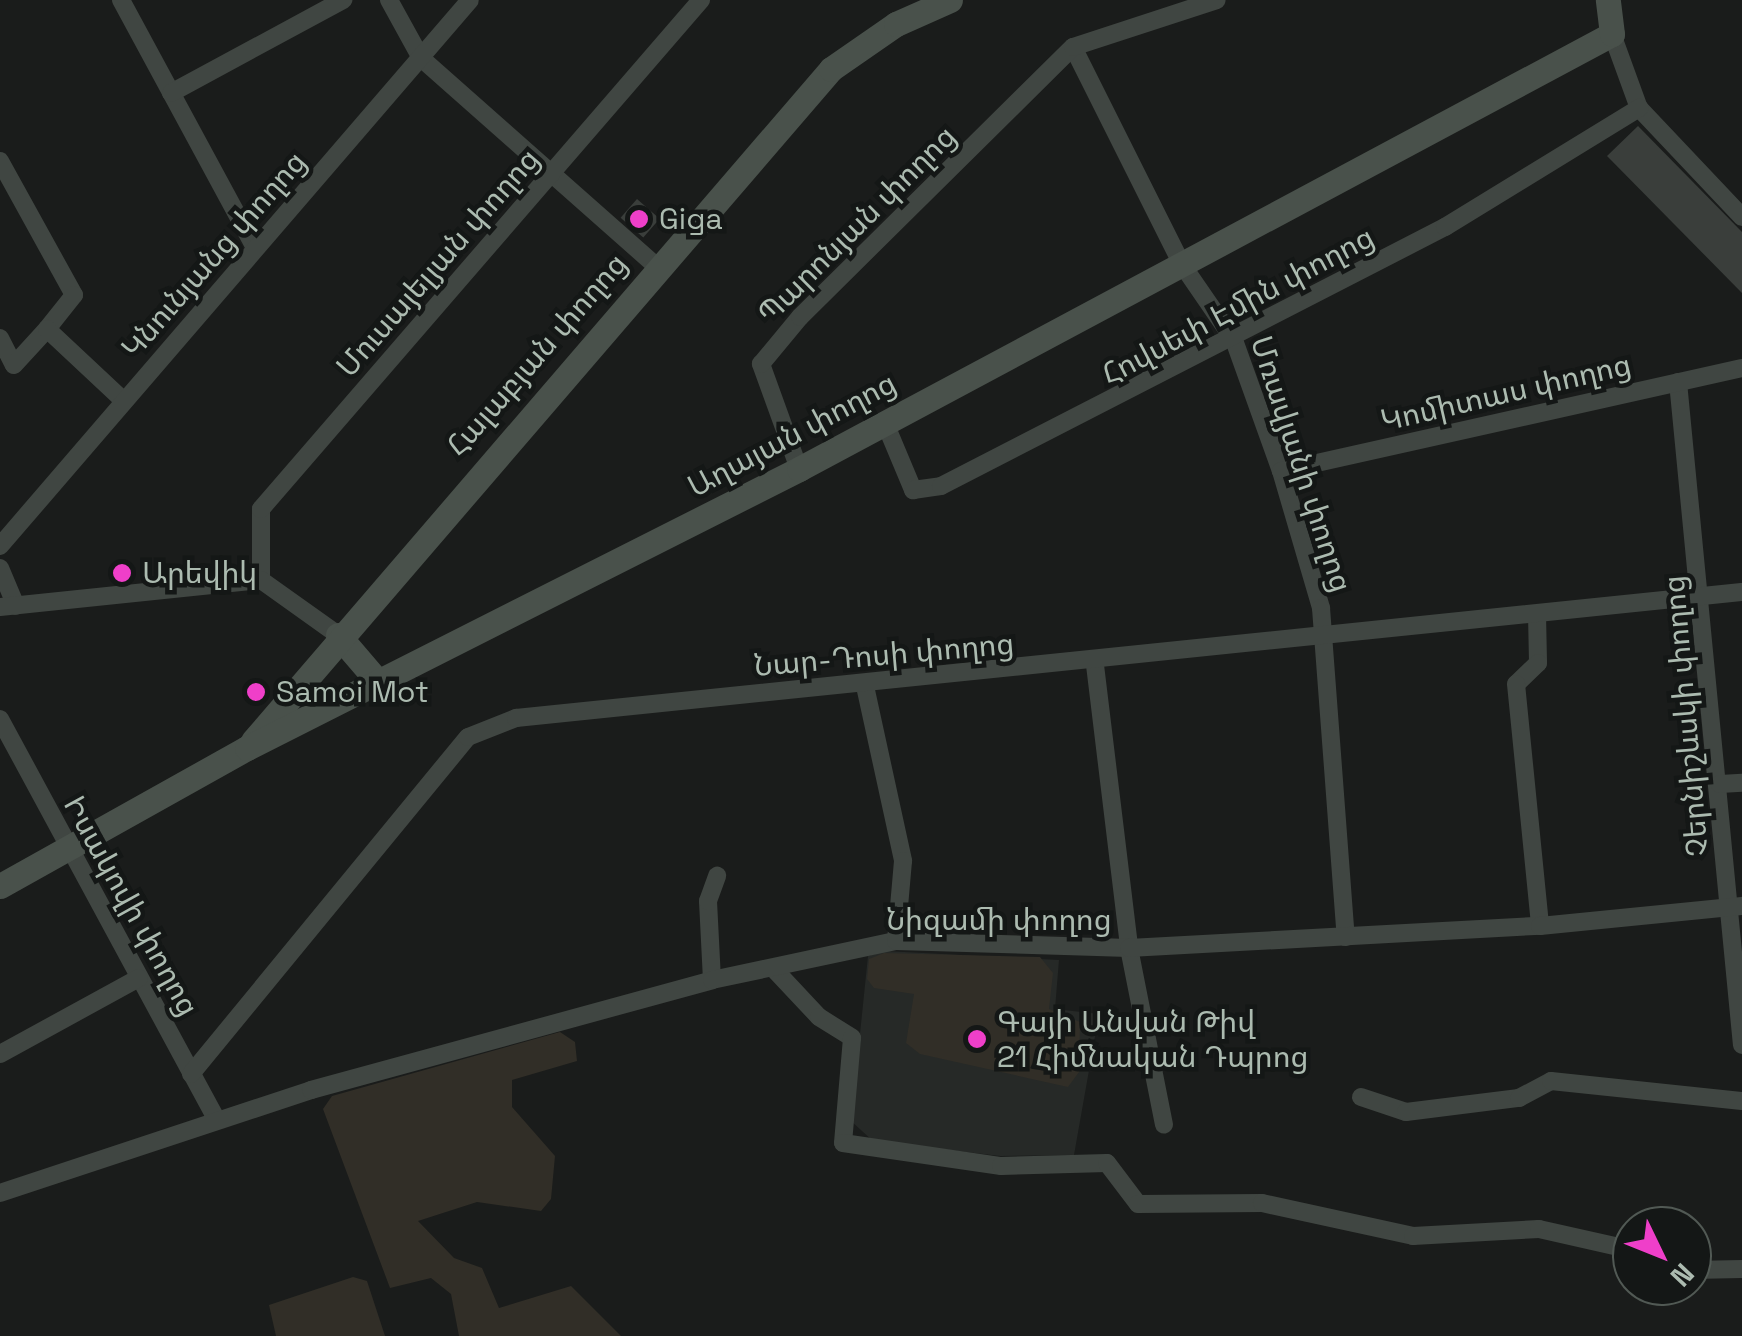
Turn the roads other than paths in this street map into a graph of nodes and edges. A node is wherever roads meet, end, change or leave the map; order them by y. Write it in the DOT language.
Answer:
graph roads {
  1 [pos="122,0"];
  2 [pos="343,0"];
  3 [pos="389,0"];
  4 [pos="470,0"];
  5 [pos="701,0"];
  6 [pos="950,0"];
  7 [pos="1217,0"];
  8 [pos="1608,0"];
  9 [pos="1612,34"];
  10 [pos="1074,47"];
  11 [pos="421,58"];
  12 [pos="171,93"];
  13 [pos="1639,108"];
  14 [pos="0,162"];
  15 [pos="552,173"];
  16 [pos="1742,217"];
  17 [pos="254,248"];
  18 [pos="1181,263"];
  19 [pos="657,267"];
  20 [pos="47,328"];
  21 [pos="0,338"];
  22 [pos="1234,340"];
  23 [pos="1742,368"];
  24 [pos="1678,382"];
  25 [pos="124,400"];
  26 [pos="885,423"];
  27 [pos="799,470"];
  28 [pos="1282,471"];
  29 [pos="0,546"];
  30 [pos="0,568"];
  31 [pos="260,580"];
  32 [pos="1742,592"];
  33 [pos="1703,595"];
  34 [pos="8,606"];
  35 [pos="1537,614"];
  36 [pos="338,635"];
  37 [pos="1323,638"];
  38 [pos="1095,665"];
  39 [pos="380,684"];
  40 [pos="865,686"];
  41 [pos="0,719"];
  42 [pos="247,748"];
  43 [pos="1742,783"];
  44 [pos="1720,784"];
  45 [pos="69,850"];
  46 [pos="717,876"];
  47 [pos="0,886"];
  48 [pos="1736,906"];
  49 [pos="1540,926"];
  50 [pos="1346,936"];
  51 [pos="896,941"];
  52 [pos="1129,948"];
  53 [pos="772,968"];
  54 [pos="139,978"];
  55 [pos="712,980"];
  56 [pos="1742,1046"];
  57 [pos="0,1054"];
  58 [pos="191,1074"];
  59 [pos="1361,1097"];
  60 [pos="1742,1101"];
  61 [pos="216,1118"];
  62 [pos="1164,1125"];
  63 [pos="0,1194"];
  64 [pos="1612,1245"];
  65 [pos="1742,1269"];
  66 [pos="1712,1270"];
  1 -- 12 [label="street"];
  2 -- 12 [label="street"];
  3 -- 11 [label="street"];
  4 -- 11 [label="street, Կնունյանց փողոց"];
  5 -- 15 [label="street, Մուսայելյան փողոց"];
  6 -- 19 [label="street, Հալաբյան փողոց"];
  7 -- 10 [label="street"];
  8 -- 9 [label="street"];
  9 -- 13 [label="street"];
  9 -- 18 [label="street, Աղայան փողոց"];
  10 -- 18 [label="street, Մռավյանի փողոց"];
  10 -- 27 [label="street, Պարոնյան փողոց"];
  11 -- 15 [label="street"];
  11 -- 17 [label="street, Կնունյանց փողոց"];
  12 -- 17 [label="street"];
  13 -- 16 [label="street"];
  13 -- 22 [label="street, Հովսեփ Էմին փողոց"];
  14 -- 20 [label="street"];
  15 -- 19 [label="street"];
  15 -- 31 [label="street, Մուսայելյան փողոց"];
  17 -- 25 [label="street, Կնունյանց փողոց"];
  18 -- 22 [label="street, Մռավյանի փողոց"];
  18 -- 26 [label="street, Աղայան փողոց"];
  19 -- 36 [label="street, Հալաբյան փողոց"];
  20 -- 21 [label="street"];
  20 -- 25 [label="street"];
  22 -- 26 [label="street, Հովսեփ Էմին փողոց"];
  22 -- 28 [label="street, Մռավյանի փողոց"];
  23 -- 24 [label="street, Կոմիտաս փողոց"];
  24 -- 28 [label="street, Կոմիտաս փողոց"];
  24 -- 33 [label="street, Չերնիշևսկի փողոց"];
  25 -- 29 [label="street, Կնունյանց փողոց"];
  26 -- 27 [label="street, Աղայան փողոց"];
  27 -- 39 [label="street, Աղայան փողոց"];
  28 -- 37 [label="street, Մռավյանի փողոց"];
  30 -- 34 [label="street"];
  31 -- 34 [label="street"];
  31 -- 36 [label="street"];
  32 -- 33 [label="street, Նար-Դոսի փողոց"];
  33 -- 35 [label="street, Նար-Դոսի փողոց"];
  33 -- 44 [label="street, Չերնիշևսկի փողոց"];
  35 -- 37 [label="street, Նար-Դոսի փողոց"];
  35 -- 49 [label="street"];
  36 -- 39 [label="street"];
  36 -- 42 [label="street, Հալաբյան փողոց"];
  37 -- 38 [label="street, Նար-Դոսի փողոց"];
  37 -- 50 [label="street, Մռավյանի փողոց"];
  38 -- 40 [label="street, Նար-Դոսի փողոց"];
  38 -- 52 [label="street"];
  39 -- 42 [label="street, Աղայան փողոց"];
  40 -- 51 [label="street"];
  40 -- 58 [label="street, Նար-Դոսի փողոց"];
  41 -- 45 [label="street, Իսակովի փողոց"];
  42 -- 45 [label="street, Աղայան փողոց"];
  43 -- 44 [label="street"];
  44 -- 48 [label="street, Չերնիշևսկի փողոց"];
  45 -- 47 [label="street, Աղայան փողոց"];
  45 -- 54 [label="street, Իսակովի փողոց"];
  46 -- 55 [label="street"];
  48 -- 49 [label="street, Նիզամի փողոց"];
  48 -- 56 [label="street, Չերնիշևսկի փողոց"];
  49 -- 50 [label="street, Նիզամի փողոց"];
  50 -- 52 [label="street, Նիզամի փողոց"];
  51 -- 52 [label="street, Նիզամի փողոց"];
  51 -- 53 [label="street, Նիզամի փողոց"];
  52 -- 62 [label="street"];
  53 -- 55 [label="street, Նիզամի փողոց"];
  53 -- 64 [label="street"];
  54 -- 57 [label="street"];
  54 -- 58 [label="street, Իսակովի փողոց"];
  55 -- 61 [label="street, Նիզամի փողոց"];
  58 -- 61 [label="street, Իսակովի փողոց"];
  59 -- 60 [label="street"];
  61 -- 63 [label="street, Նիզամի փողոց"];
  65 -- 66 [label="street"];
}
